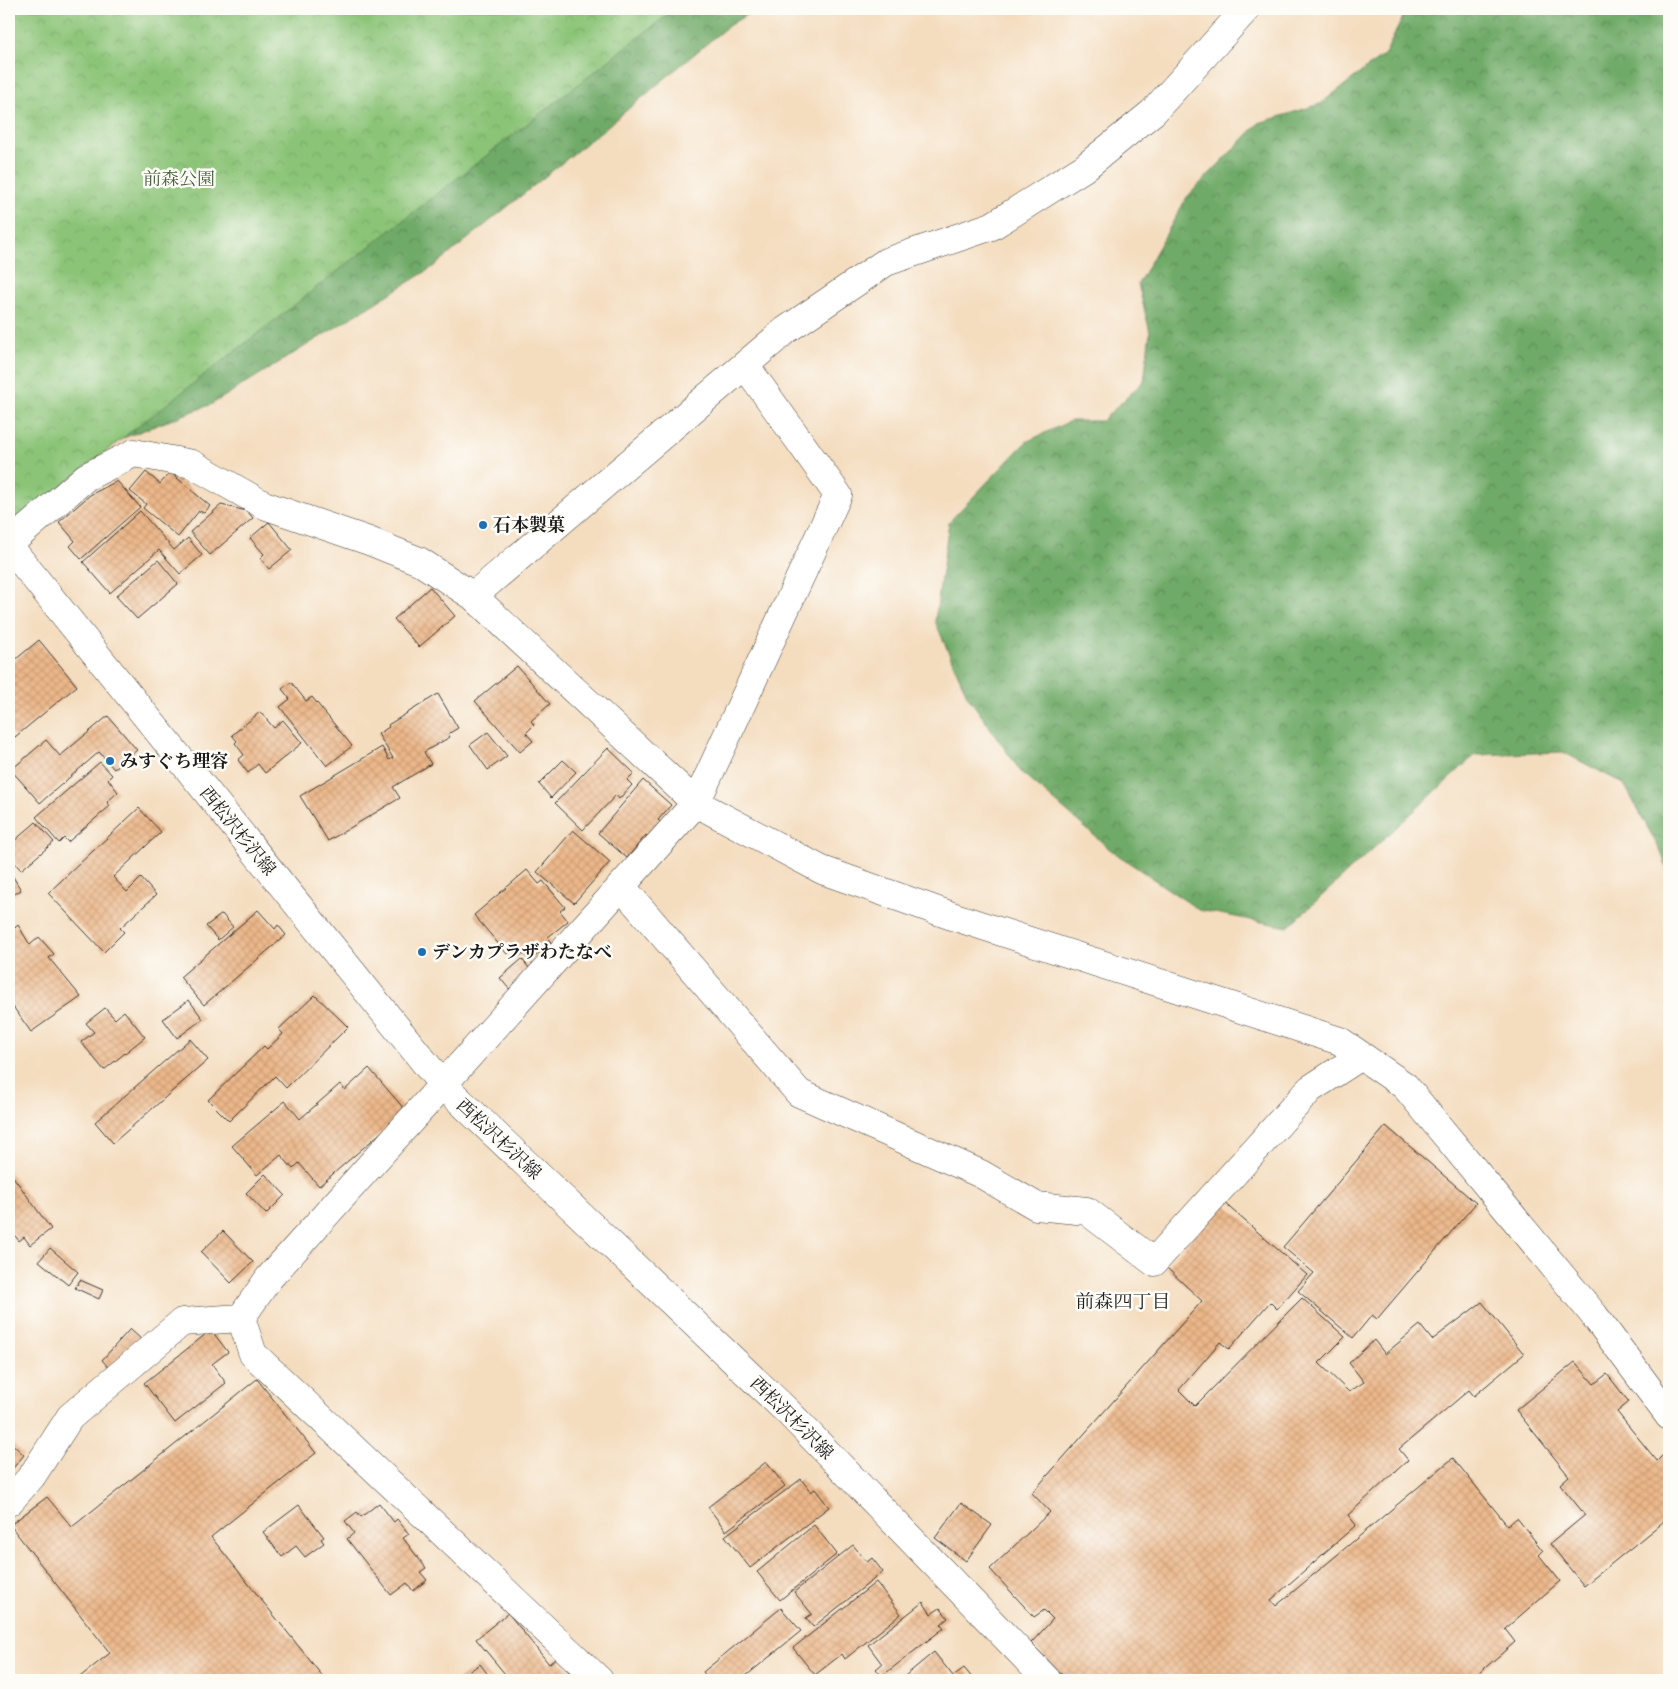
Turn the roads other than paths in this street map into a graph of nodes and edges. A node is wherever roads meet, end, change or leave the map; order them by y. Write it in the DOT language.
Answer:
graph roads {
  1 [pos="1246,9"];
  2 [pos="745,365"];
  3 [pos="9,545"];
  4 [pos="473,596"];
  5 [pos="696,803"];
  6 [pos="621,886"];
  7 [pos="1361,1056"];
  8 [pos="442,1084"];
  9 [pos="241,1318"];
  10 [pos="1669,1416"];
  11 [pos="9,1502"];
  12 [pos="600,1680"];
  13 [pos="1046,1680"];
  1 -- 2 [label="street"];
  2 -- 4 [label="street"];
  2 -- 5 [label="street"];
  3 -- 4 [label="street"];
  3 -- 8 [label="street, 西松沢杉沢線"];
  4 -- 5 [label="street"];
  5 -- 6 [label="street"];
  5 -- 7 [label="street"];
  6 -- 7 [label="street"];
  6 -- 8 [label="street"];
  7 -- 10 [label="street"];
  8 -- 9 [label="street"];
  8 -- 13 [label="street, 西松沢杉沢線"];
  9 -- 11 [label="street"];
  9 -- 12 [label="street"];
}
